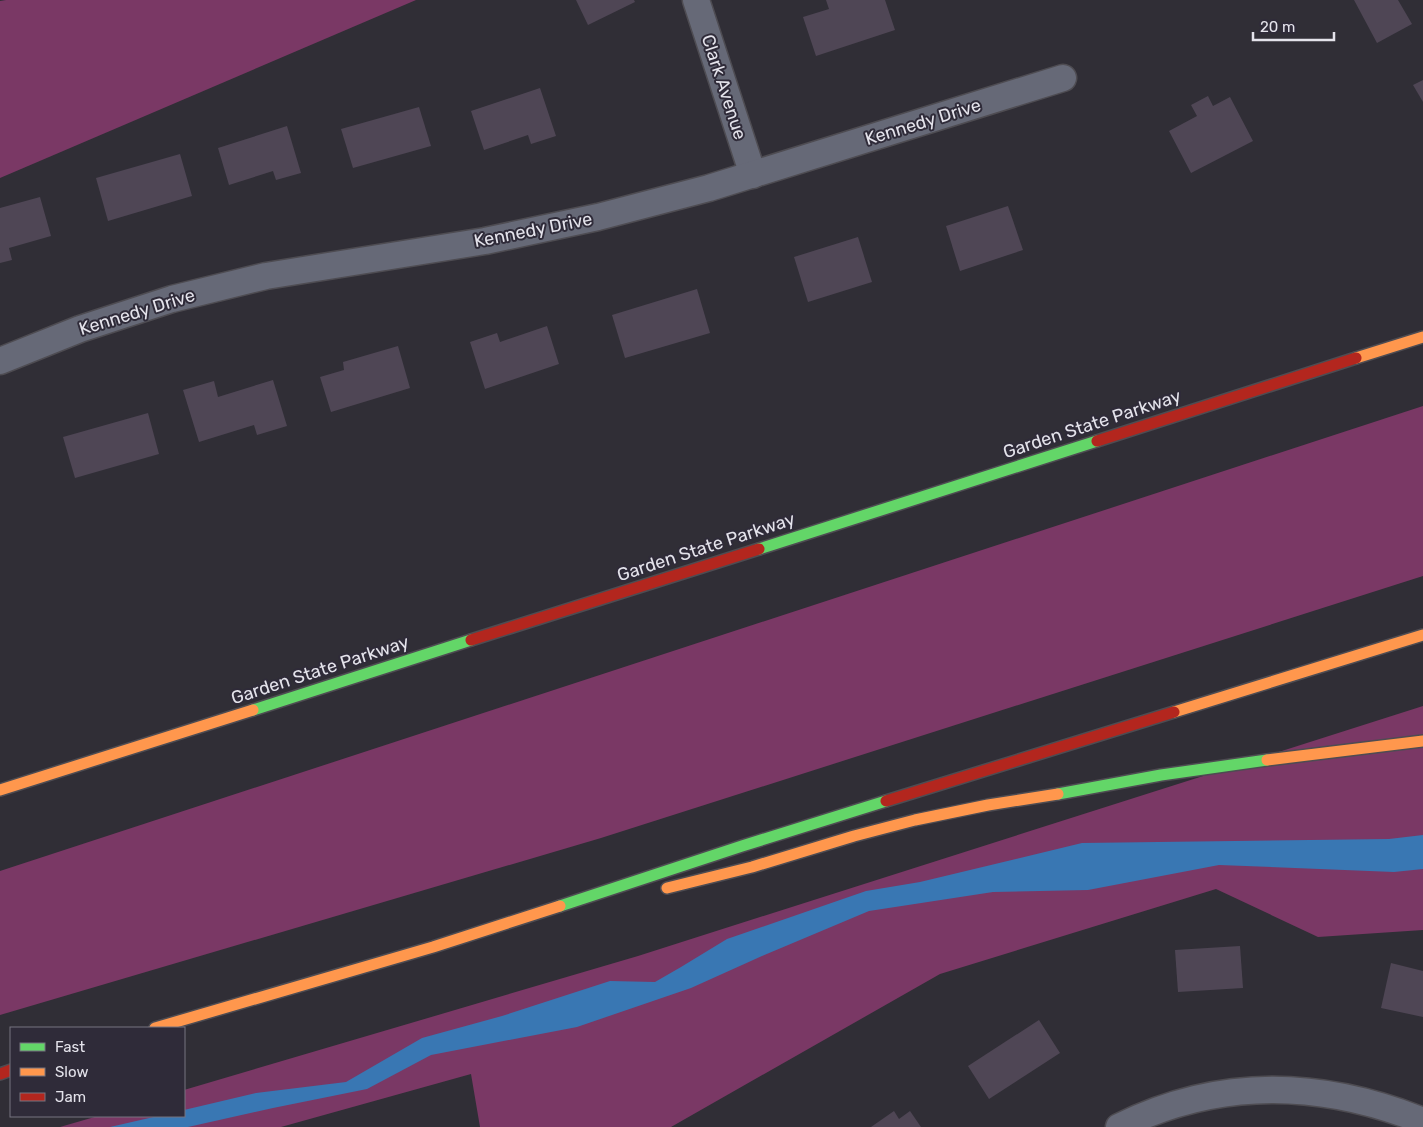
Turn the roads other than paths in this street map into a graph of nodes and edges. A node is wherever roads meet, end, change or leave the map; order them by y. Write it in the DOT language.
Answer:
graph roads {
  1 [pos="696,0"];
  2 [pos="1062,78"];
  3 [pos="753,174"];
  4 [pos="1423,337"];
  5 [pos="0,361"];
  6 [pos="1423,635"];
  7 [pos="1423,741"];
  8 [pos="0,790"];
  9 [pos="655,891"];
  10 [pos="597,906"];
  11 [pos="432,947"];
  12 [pos="158,1027"];
  13 [pos="1423,1121"];
  14 [pos="1119,1127"];
  1 -- 3 [label="street, Clark Avenue"];
  2 -- 3 [label="street, Kennedy Drive"];
  3 -- 5 [label="street, Kennedy Drive"];
  4 -- 8 [label="highway, Garden State Parkway"];
  6 -- 11 [label="highway"];
  7 -- 9 [label="highway"];
  10 -- 11 [label="highway"];
  11 -- 12 [label="highway"];
  13 -- 14 [label="street"];
}
